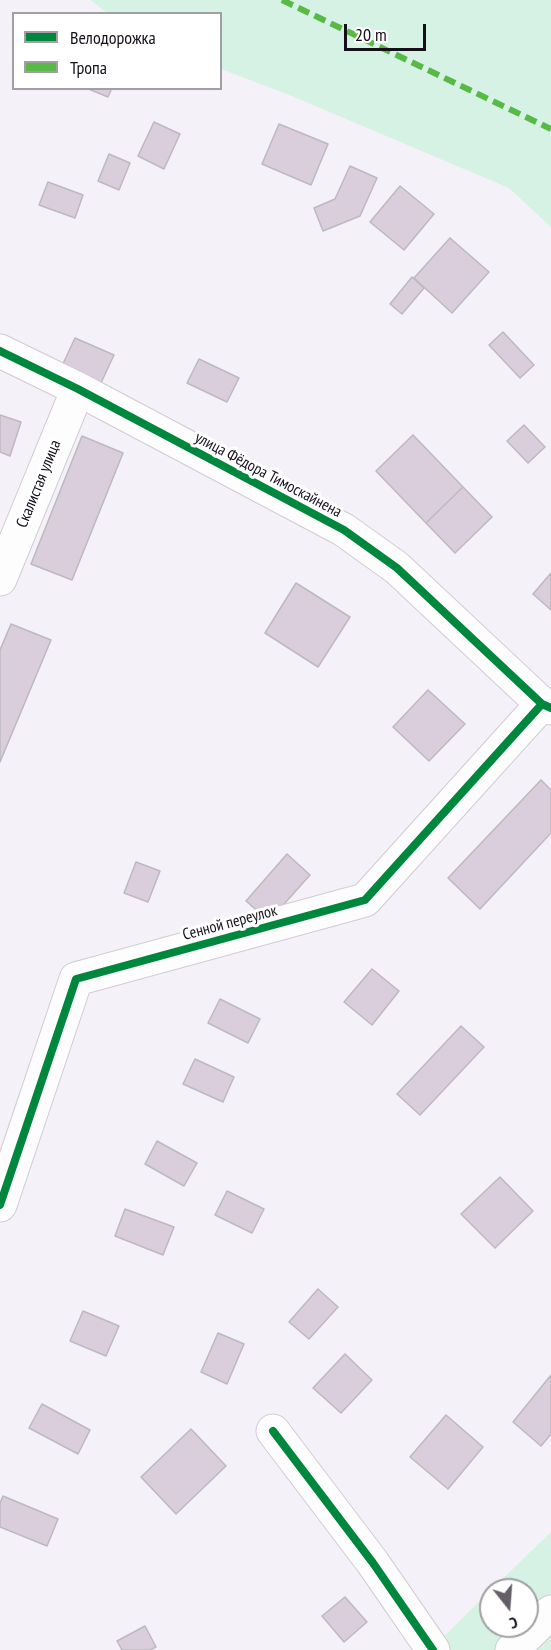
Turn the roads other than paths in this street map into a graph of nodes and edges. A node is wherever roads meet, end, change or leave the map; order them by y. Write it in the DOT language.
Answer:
graph roads {
  1 [pos="0,351"];
  2 [pos="78,388"];
  3 [pos="0,579"];
  4 [pos="547,706"];
  5 [pos="0,1204"];
  6 [pos="273,1431"];
  7 [pos="551,1612"];
  8 [pos="433,1650"];
  9 [pos="512,1650"];
  1 -- 2 [label="street, улица Фёдора Тимоскайнена"];
  2 -- 3 [label="street, Скалистая улица"];
  2 -- 4 [label="street, улица Фёдора Тимоскайнена"];
  4 -- 5 [label="street, Сенной переулок"];
  6 -- 8 [label="street"];
  7 -- 9 [label="street"];
}
